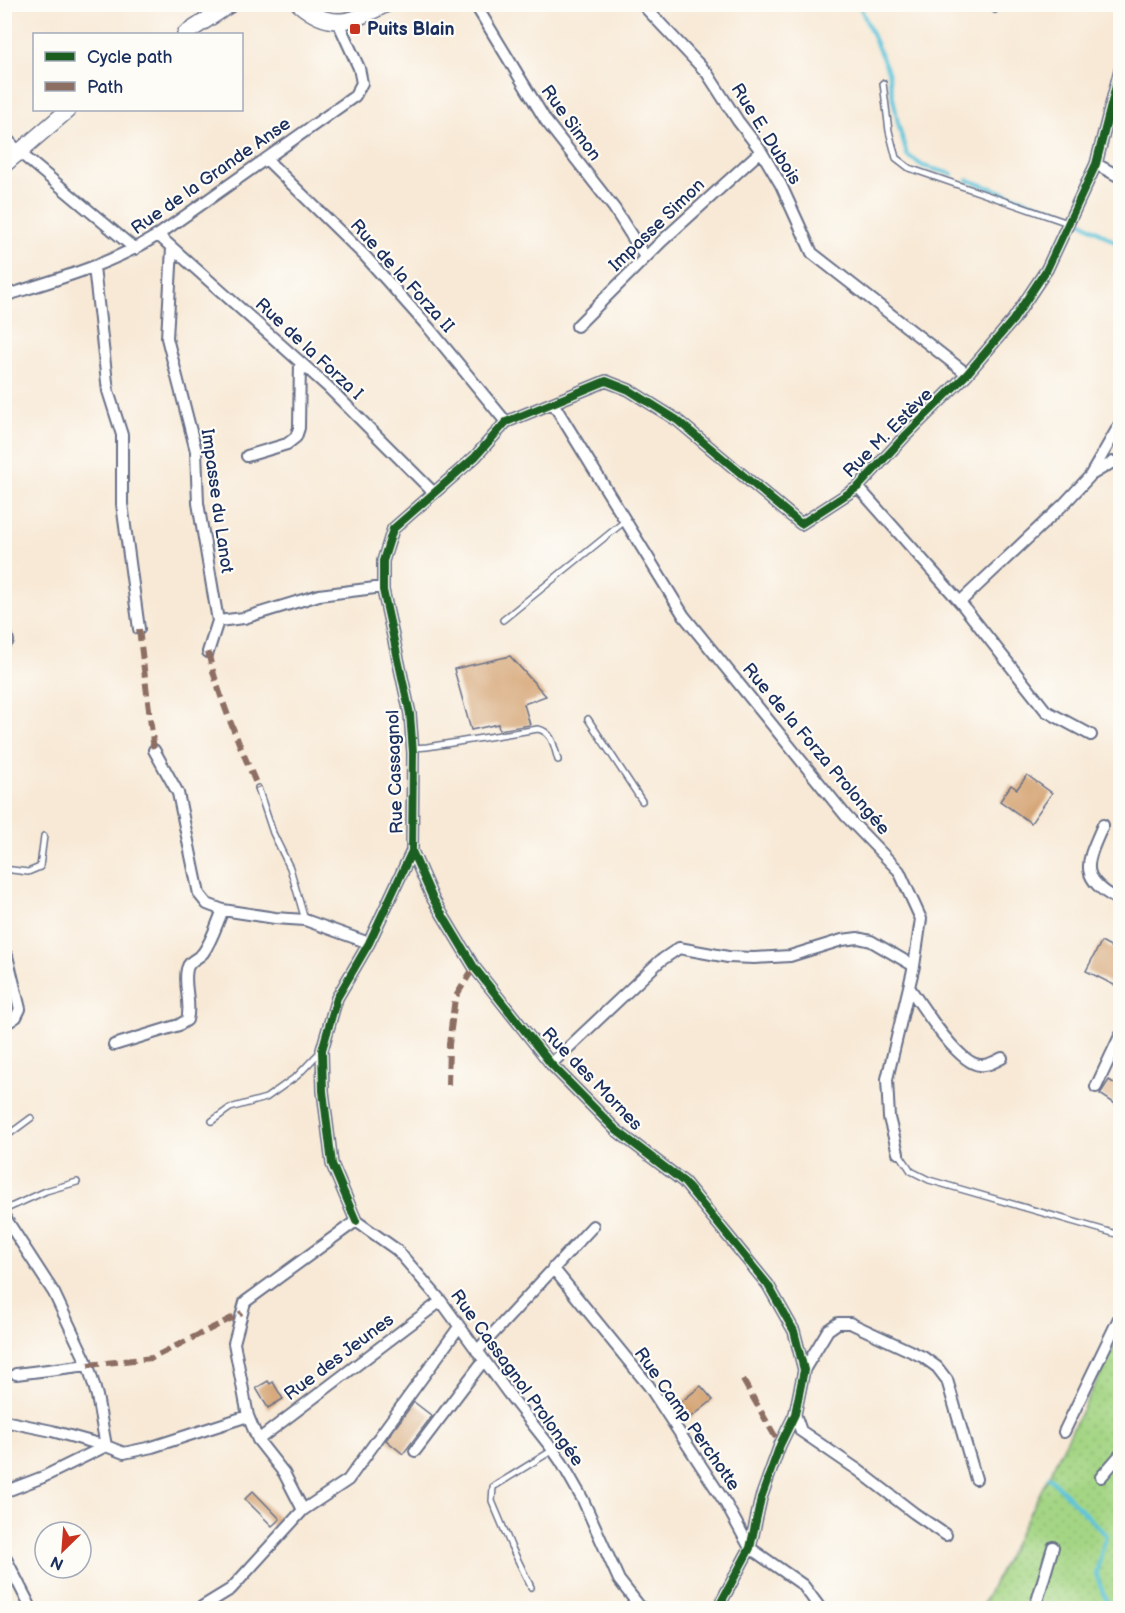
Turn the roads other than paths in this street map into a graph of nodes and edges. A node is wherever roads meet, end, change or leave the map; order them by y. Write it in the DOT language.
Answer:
graph roads {
  1 [pos="231,4"];
  2 [pos="299,4"];
  3 [pos="387,4"];
  4 [pos="475,4"];
  5 [pos="642,4"];
  6 [pos="1001,4"];
  7 [pos="995,10"];
  8 [pos="338,22"];
  9 [pos="187,33"];
  10 [pos="1120,70"];
  11 [pos="883,83"];
  12 [pos="67,111"];
  13 [pos="4,136"];
  14 [pos="761,151"];
  15 [pos="19,152"];
  16 [pos="266,159"];
  17 [pos="1096,164"];
  18 [pos="4,165"];
  19 [pos="1120,177"];
  20 [pos="1069,223"];
  21 [pos="158,235"];
  22 [pos="172,248"];
  23 [pos="135,249"];
  24 [pos="645,257"];
  25 [pos="94,267"];
  26 [pos="4,296"];
  27 [pos="577,326"];
  28 [pos="300,362"];
  29 [pos="967,374"];
  30 [pos="553,403"];
  31 [pos="506,422"];
  32 [pos="1120,424"];
  33 [pos="247,456"];
  34 [pos="1120,462"];
  35 [pos="1090,476"];
  36 [pos="858,487"];
  37 [pos="434,492"];
  38 [pos="626,521"];
  39 [pos="383,587"];
  40 [pos="960,602"];
  41 [pos="503,620"];
  42 [pos="218,621"];
  43 [pos="4,625"];
  44 [pos="139,629"];
  45 [pos="8,641"];
  46 [pos="208,652"];
  47 [pos="588,719"];
  48 [pos="1091,735"];
  49 [pos="413,748"];
  50 [pos="154,750"];
  51 [pos="558,760"];
  52 [pos="258,788"];
  53 [pos="642,801"];
  54 [pos="1103,825"];
  55 [pos="44,836"];
  56 [pos="412,851"];
  57 [pos="4,869"];
  58 [pos="1120,901"];
  59 [pos="222,910"];
  60 [pos="305,920"];
  61 [pos="369,943"];
  62 [pos="7,956"];
  63 [pos="914,966"];
  64 [pos="909,987"];
  65 [pos="4,1025"];
  66 [pos="1120,1036"];
  67 [pos="114,1045"];
  68 [pos="321,1050"];
  69 [pos="1002,1058"];
  70 [pos="551,1064"];
  71 [pos="1096,1087"];
  72 [pos="31,1118"];
  73 [pos="212,1121"];
  74 [pos="4,1138"];
  75 [pos="898,1153"];
  76 [pos="77,1182"];
  77 [pos="4,1210"];
  78 [pos="4,1216"];
  79 [pos="356,1221"];
  80 [pos="593,1226"];
  81 [pos="1120,1235"];
  82 [pos="554,1268"];
  83 [pos="441,1301"];
  84 [pos="1120,1316"];
  85 [pos="459,1327"];
  86 [pos="477,1351"];
  87 [pos="484,1360"];
  88 [pos="88,1365"];
  89 [pos="804,1370"];
  90 [pos="16,1374"];
  91 [pos="795,1414"];
  92 [pos="248,1416"];
  93 [pos="4,1421"];
  94 [pos="1064,1432"];
  95 [pos="258,1440"];
  96 [pos="106,1446"];
  97 [pos="553,1450"];
  98 [pos="415,1451"];
  99 [pos="1120,1455"];
  100 [pos="1101,1477"];
  101 [pos="976,1479"];
  102 [pos="4,1492"];
  103 [pos="303,1510"];
  104 [pos="946,1534"];
  105 [pos="1053,1547"];
  106 [pos="750,1548"];
  107 [pos="4,1555"];
  108 [pos="531,1587"];
  109 [pos="31,1608"];
  110 [pos="201,1608"];
  111 [pos="641,1608"];
  112 [pos="718,1608"];
  113 [pos="820,1608"];
  114 [pos="1036,1608"];
  1 -- 9 [label="street"];
  2 -- 8 [label="street"];
  3 -- 8 [label="street"];
  4 -- 24 [label="street, Rue Simon"];
  5 -- 14 [label="street, Rue E. Dubois"];
  6 -- 7 [label="lane"];
  8 -- 16 [label="street, Rue de la Grande Anse"];
  10 -- 17 [label="street, Rue M. Estève"];
  11 -- 20 [label="lane"];
  12 -- 15 [label="street"];
  13 -- 15 [label="street"];
  14 -- 24 [label="street, Impasse Simon"];
  14 -- 29 [label="street, Rue E. Dubois"];
  15 -- 18 [label="street"];
  15 -- 23 [label="street"];
  16 -- 21 [label="street, Rue de la Grande Anse"];
  16 -- 31 [label="street, Rue de la Forza II"];
  17 -- 19 [label="street"];
  17 -- 20 [label="street, Rue M. Estève"];
  20 -- 29 [label="street, Rue M. Estève"];
  21 -- 22 [label="street, Rue de la Forza I"];
  21 -- 23 [label="street, Rue de la Grande Anse"];
  22 -- 28 [label="street, Rue de la Forza I"];
  22 -- 42 [label="street, Impasse du Lanot"];
  23 -- 25 [label="street, Rue de la Grande Anse"];
  24 -- 27 [label="street, Impasse Simon"];
  25 -- 26 [label="street, Rue de la Grande Anse"];
  25 -- 44 [label="street"];
  28 -- 33 [label="street"];
  28 -- 37 [label="street, Rue de la Forza I"];
  29 -- 36 [label="street, Rue M. Estève"];
  30 -- 31 [label="street, Rue M. Estève"];
  30 -- 36 [label="street, Rue M. Estève"];
  30 -- 38 [label="street, Rue de la Forza Prolongée"];
  31 -- 37 [label="street, Rue Cassagnol"];
  32 -- 35 [label="street"];
  34 -- 35 [label="street"];
  35 -- 40 [label="street"];
  36 -- 40 [label="street"];
  37 -- 39 [label="street, Rue Cassagnol"];
  38 -- 41 [label="lane"];
  38 -- 63 [label="street, Rue de la Forza Prolongée"];
  39 -- 42 [label="street"];
  39 -- 49 [label="street, Rue Cassagnol"];
  40 -- 48 [label="street"];
  42 -- 46 [label="street, Impasse du Lanot"];
  43 -- 45 [label="street"];
  47 -- 53 [label="lane"];
  49 -- 51 [label="lane"];
  49 -- 56 [label="street, Rue Cassagnol"];
  50 -- 59 [label="street"];
  52 -- 60 [label="lane"];
  54 -- 58 [label="street"];
  55 -- 57 [label="lane"];
  56 -- 61 [label="street, Rue Cassagnol"];
  56 -- 70 [label="street, Rue des Mornes"];
  59 -- 60 [label="street"];
  59 -- 67 [label="street"];
  60 -- 61 [label="street"];
  61 -- 68 [label="street, Rue Cassagnol"];
  62 -- 65 [label="street"];
  63 -- 64 [label="street, Rue de la Forza Prolongée"];
  63 -- 70 [label="street"];
  64 -- 69 [label="street"];
  64 -- 75 [label="street, Rue de la Forza Prolongée"];
  66 -- 71 [label="street"];
  68 -- 73 [label="lane"];
  68 -- 79 [label="street, Rue Cassagnol"];
  70 -- 89 [label="street, Rue des Mornes"];
  72 -- 74 [label="lane"];
  75 -- 81 [label="lane"];
  76 -- 77 [label="lane"];
  78 -- 88 [label="street"];
  79 -- 83 [label="street, Rue Cassagnol Prolongée"];
  79 -- 92 [label="street"];
  80 -- 82 [label="street"];
  82 -- 86 [label="street"];
  82 -- 106 [label="street, Rue Camp Perchotte"];
  83 -- 85 [label="street, Rue Cassagnol Prolongée"];
  83 -- 95 [label="street, Rue des Jeunes"];
  84 -- 94 [label="street"];
  85 -- 86 [label="street, Rue Cassagnol Prolongée"];
  85 -- 103 [label="street"];
  86 -- 87 [label="street, Rue Cassagnol Prolongée"];
  87 -- 97 [label="street, Rue Cassagnol Prolongée"];
  87 -- 98 [label="street"];
  88 -- 90 [label="street"];
  88 -- 96 [label="street"];
  89 -- 91 [label="street, Rue des Mornes"];
  89 -- 101 [label="street"];
  91 -- 104 [label="street"];
  91 -- 106 [label="street, Rue des Mornes"];
  92 -- 95 [label="street"];
  92 -- 96 [label="street"];
  93 -- 96 [label="street"];
  95 -- 103 [label="street"];
  96 -- 102 [label="street"];
  97 -- 108 [label="lane"];
  97 -- 111 [label="street, Rue Cassagnol Prolongée"];
  99 -- 100 [label="street"];
  103 -- 110 [label="street"];
  105 -- 114 [label="street"];
  106 -- 112 [label="street, Rue des Mornes"];
  106 -- 113 [label="street, Rue Camp Perchotte"];
  107 -- 109 [label="street"];
}
